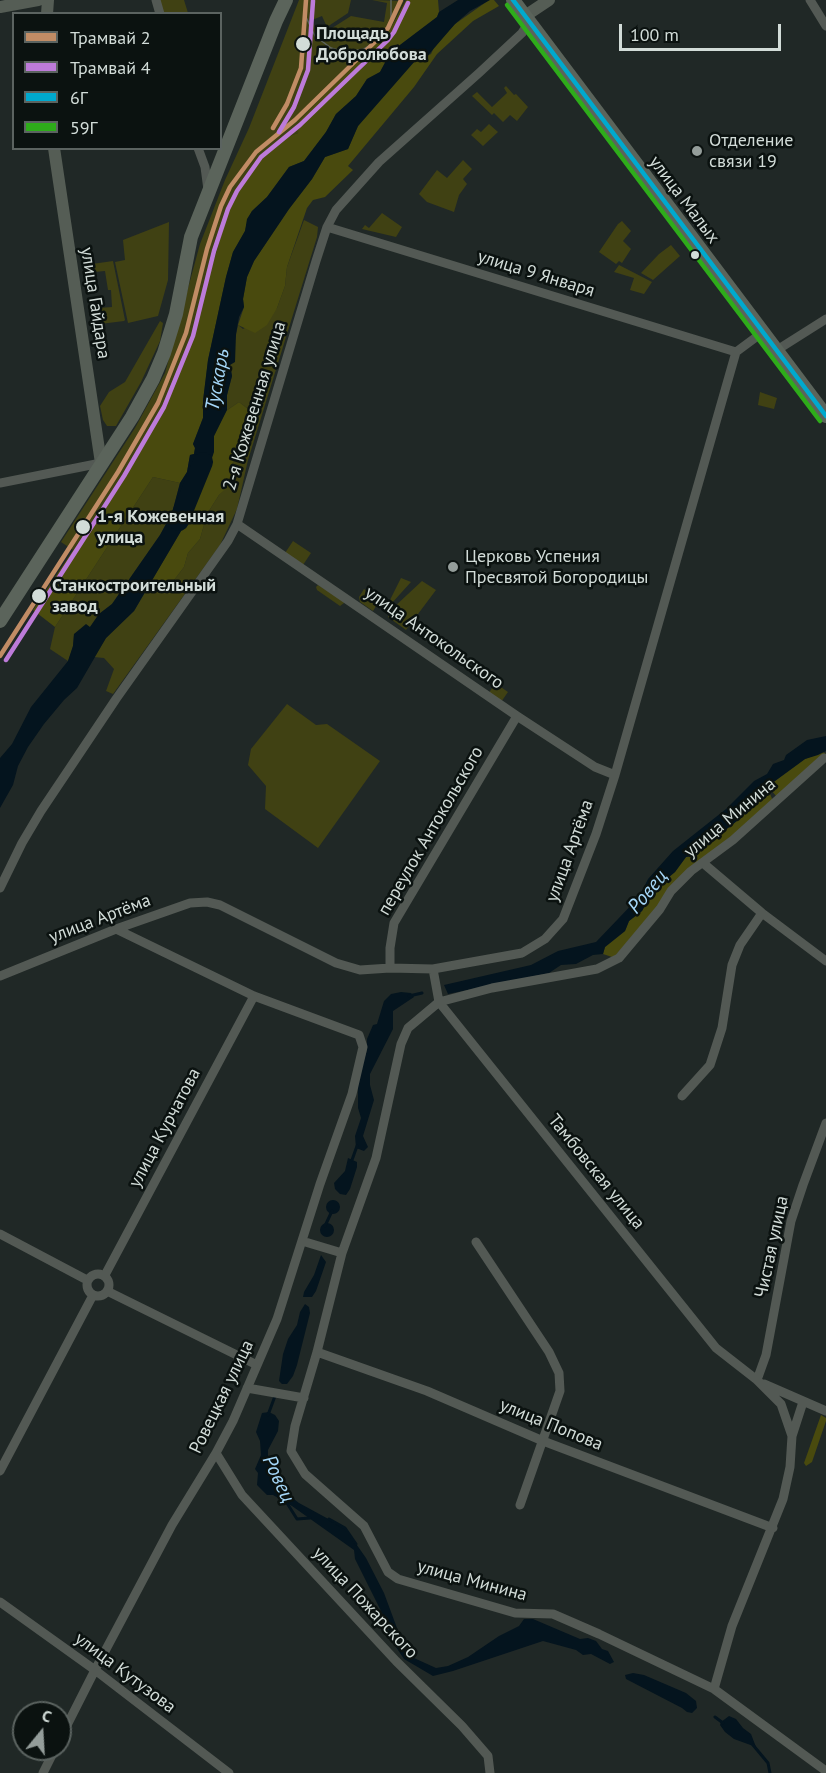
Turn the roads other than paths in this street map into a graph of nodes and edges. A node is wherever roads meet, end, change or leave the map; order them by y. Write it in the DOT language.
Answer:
graph roads {
  1 [pos="38,0"];
  2 [pos="286,0"];
  3 [pos="549,0"];
  4 [pos="810,0"];
  5 [pos="514,2"];
  6 [pos="0,7"];
  7 [pos="527,19"];
  8 [pos="826,27"];
  9 [pos="54,150"];
  10 [pos="199,150"];
  11 [pos="208,190"];
  12 [pos="327,227"];
  13 [pos="826,319"];
  14 [pos="763,332"];
  15 [pos="777,350"];
  16 [pos="735,352"];
  17 [pos="826,416"];
  18 [pos="101,463"];
  19 [pos="0,483"];
  20 [pos="237,524"];
  21 [pos="0,621"];
  22 [pos="517,716"];
  23 [pos="824,758"];
  24 [pos="615,775"];
  25 [pos="703,863"];
  26 [pos="0,888"];
  27 [pos="762,913"];
  28 [pos="116,929"];
  29 [pos="826,961"];
  30 [pos="390,968"];
  31 [pos="433,969"];
  32 [pos="0,976"];
  33 [pos="254,996"];
  34 [pos="439,1002"];
  35 [pos="682,1096"];
  36 [pos="826,1123"];
  37 [pos="0,1234"];
  38 [pos="302,1241"];
  39 [pos="476,1242"];
  40 [pos="342,1253"];
  41 [pos="105,1275"];
  42 [pos="87,1280"];
  43 [pos="109,1292"];
  44 [pos="92,1296"];
  45 [pos="317,1352"];
  46 [pos="257,1365"];
  47 [pos="757,1380"];
  48 [pos="247,1388"];
  49 [pos="304,1398"];
  50 [pos="803,1402"];
  51 [pos="826,1411"];
  52 [pos="792,1436"];
  53 [pos="543,1441"];
  54 [pos="216,1453"];
  55 [pos="0,1471"];
  56 [pos="520,1505"];
  57 [pos="772,1528"];
  58 [pos="0,1602"];
  59 [pos="95,1670"];
  60 [pos="714,1689"];
  61 [pos="72,1716"];
  62 [pos="826,1771"];
  63 [pos="229,1773"];
  64 [pos="490,1773"];
  1 -- 6 [label="street"];
  2 -- 11 [label="main road"];
  3 -- 7 [label="street"];
  4 -- 8 [label="street"];
  5 -- 7 [label="main road, улица Малых"];
  7 -- 12 [label="street, 2-я Кожевенная улица"];
  7 -- 14 [label="main road, улица Малых"];
  9 -- 18 [label="street, улица Гайдара"];
  10 -- 11 [label="street"];
  11 -- 18 [label="main road"];
  12 -- 16 [label="street, улица 9 Января"];
  12 -- 20 [label="street, 2-я Кожевенная улица"];
  13 -- 15 [label="street"];
  14 -- 15 [label="main road, улица Малых"];
  14 -- 16 [label="street"];
  15 -- 17 [label="main road, улица Малых"];
  16 -- 24 [label="street, улица Артёма"];
  18 -- 19 [label="street"];
  18 -- 21 [label="main road"];
  20 -- 22 [label="street, улица Антокольского"];
  20 -- 26 [label="street, 2-я Кожевенная улица"];
  22 -- 24 [label="street, улица Антокольского"];
  22 -- 30 [label="street, переулок Антокольского"];
  23 -- 25 [label="street, улица Минина"];
  24 -- 31 [label="street, улица Артёма"];
  25 -- 27 [label="street"];
  25 -- 34 [label="street, улица Минина"];
  27 -- 29 [label="street"];
  27 -- 35 [label="street"];
  28 -- 30 [label="street, улица Артёма"];
  28 -- 32 [label="street, улица Артёма"];
  28 -- 33 [label="street"];
  30 -- 31 [label="street, улица Артёма"];
  31 -- 34 [label="street, Тамбовская улица"];
  33 -- 38 [label="street, Ровецкая улица"];
  33 -- 41 [label="street, улица Курчатова"];
  34 -- 40 [label="street"];
  34 -- 47 [label="street, Тамбовская улица"];
  36 -- 47 [label="street, Чистая улица"];
  37 -- 42 [label="street"];
  38 -- 40 [label="street"];
  38 -- 46 [label="street, Ровецкая улица"];
  39 -- 53 [label="street"];
  40 -- 45 [label="street"];
  41 -- 42 [label="street"];
  41 -- 43 [label="street"];
  42 -- 44 [label="street"];
  43 -- 44 [label="street"];
  43 -- 46 [label="street"];
  44 -- 55 [label="street"];
  45 -- 49 [label="street"];
  45 -- 53 [label="street, улица Попова"];
  46 -- 48 [label="street, Ровецкая улица"];
  47 -- 50 [label="street, Тамбовская улица"];
  47 -- 52 [label="street, Тамбовская улица"];
  48 -- 49 [label="street"];
  48 -- 54 [label="street, Ровецкая улица"];
  49 -- 60 [label="street, улица Минина"];
  50 -- 51 [label="street, Тамбовская улица"];
  50 -- 52 [label="street, Тамбовская улица"];
  52 -- 57 [label="street, Тамбовская улица"];
  53 -- 56 [label="street"];
  53 -- 57 [label="street, улица Попова"];
  54 -- 59 [label="street, Ровецкая улица"];
  54 -- 64 [label="street, улица Пожарского"];
  57 -- 60 [label="street, Тамбовская улица"];
  58 -- 59 [label="street, улица Кутузова"];
  59 -- 61 [label="street, Ровецкая улица"];
  59 -- 63 [label="street, улица Кутузова"];
  60 -- 62 [label="street, улица Минина"];
}
